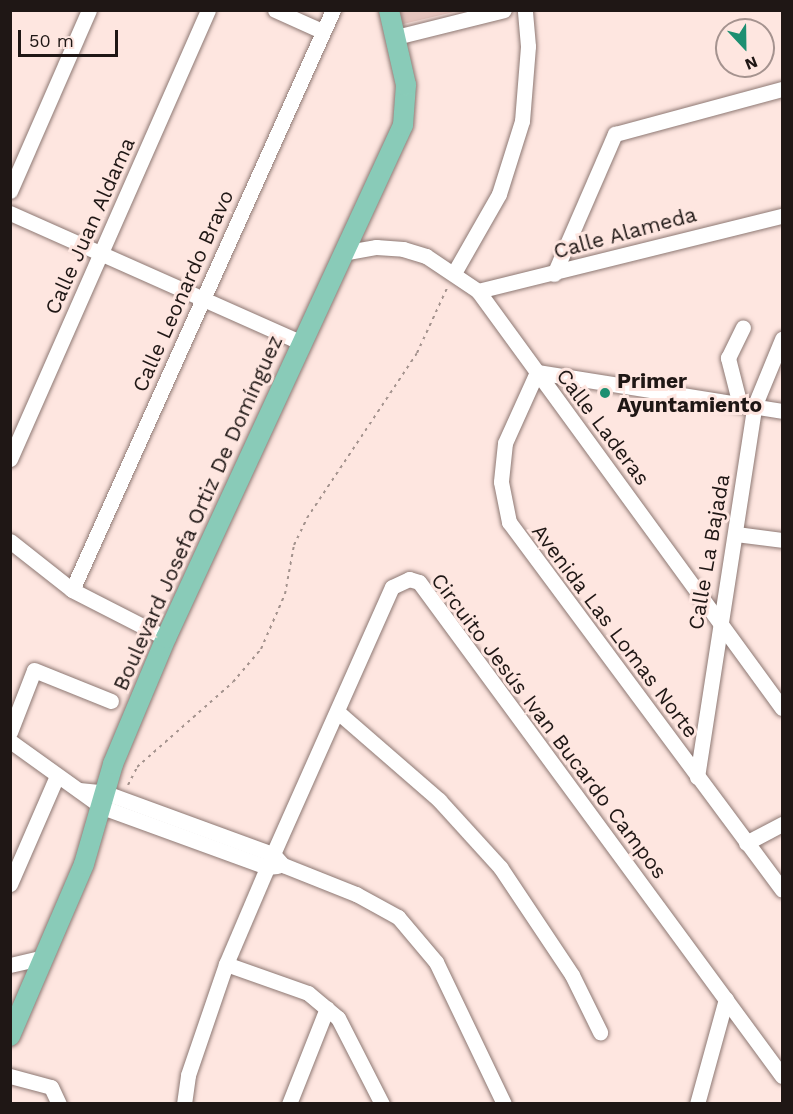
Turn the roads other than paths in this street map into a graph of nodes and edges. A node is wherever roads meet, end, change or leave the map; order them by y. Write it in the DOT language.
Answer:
graph roads {
  1 [pos="89,10"];
  2 [pos="208,10"];
  3 [pos="275,10"];
  4 [pos="333,10"];
  5 [pos="389,10"];
  6 [pos="504,10"];
  7 [pos="525,10"];
  8 [pos="322,31"];
  9 [pos="396,37"];
  10 [pos="783,89"];
  11 [pos="10,191"];
  12 [pos="10,213"];
  13 [pos="783,216"];
  14 [pos="103,252"];
  15 [pos="342,253"];
  16 [pos="454,273"];
  17 [pos="554,274"];
  18 [pos="478,291"];
  19 [pos="204,297"];
  20 [pos="742,327"];
  21 [pos="783,339"];
  22 [pos="300,342"];
  23 [pos="537,372"];
  24 [pos="747,406"];
  25 [pos="783,411"];
  26 [pos="10,459"];
  27 [pos="736,534"];
  28 [pos="783,540"];
  29 [pos="10,541"];
  30 [pos="72,590"];
  31 [pos="718,616"];
  32 [pos="166,638"];
  33 [pos="111,701"];
  34 [pos="781,703"];
  35 [pos="339,713"];
  36 [pos="10,732"];
  37 [pos="10,741"];
  38 [pos="57,776"];
  39 [pos="697,777"];
  40 [pos="110,800"];
  41 [pos="783,824"];
  42 [pos="220,842"];
  43 [pos="746,843"];
  44 [pos="274,862"];
  45 [pos="10,884"];
  46 [pos="783,890"];
  47 [pos="45,957"];
  48 [pos="226,964"];
  49 [pos="10,965"];
  50 [pos="726,999"];
  51 [pos="327,1008"];
  52 [pos="600,1032"];
  53 [pos="10,1036"];
  54 [pos="10,1076"];
  55 [pos="783,1076"];
  56 [pos="60,1104"];
  57 [pos="184,1104"];
  58 [pos="290,1104"];
  59 [pos="382,1104"];
  60 [pos="504,1104"];
  61 [pos="697,1104"];
  1 -- 11 [label="street"];
  2 -- 14 [label="street, Calle Juan Aldama"];
  3 -- 8 [label="street"];
  4 -- 8 [label="street, Calle Leonardo Bravo"];
  5 -- 9 [label="main road, Boulevard Josefa Ortiz De Domínguez"];
  6 -- 9 [label="street"];
  7 -- 16 [label="street"];
  8 -- 19 [label="street, Calle Leonardo Bravo"];
  9 -- 15 [label="main road, Boulevard Josefa Ortiz De Domínguez"];
  10 -- 17 [label="street"];
  12 -- 14 [label="street"];
  13 -- 17 [label="street, Calle Alameda"];
  14 -- 19 [label="street"];
  14 -- 26 [label="street, Calle Juan Aldama"];
  15 -- 16 [label="street, Calle Laderas"];
  15 -- 22 [label="main road, Boulevard Josefa Ortiz De Domínguez"];
  16 -- 18 [label="street, Calle Laderas"];
  17 -- 18 [label="street, Calle Alameda"];
  18 -- 23 [label="street, Calle Laderas"];
  19 -- 22 [label="street"];
  19 -- 30 [label="street, Calle Leonardo Bravo"];
  20 -- 24 [label="street"];
  21 -- 24 [label="street, Calle La Bajada"];
  22 -- 32 [label="main road, Boulevard Josefa Ortiz De Domínguez"];
  23 -- 24 [label="street"];
  23 -- 31 [label="street, Calle Laderas"];
  23 -- 39 [label="street, Avenida Las Lomas Norte"];
  24 -- 25 [label="street"];
  24 -- 27 [label="street, Calle La Bajada"];
  27 -- 28 [label="street"];
  27 -- 31 [label="street, Calle La Bajada"];
  29 -- 30 [label="street"];
  30 -- 32 [label="street"];
  31 -- 34 [label="street, Calle Laderas"];
  31 -- 39 [label="street, Calle La Bajada"];
  32 -- 40 [label="main road, Boulevard Josefa Ortiz De Domínguez"];
  33 -- 36 [label="street"];
  35 -- 44 [label="street, Circuito Jesús Ivan Bucardo Campos"];
  35 -- 50 [label="street, Circuito Jesús Ivan Bucardo Campos"];
  35 -- 52 [label="street"];
  37 -- 38 [label="street"];
  38 -- 40 [label="street"];
  38 -- 45 [label="street"];
  39 -- 43 [label="street, Avenida Las Lomas Norte"];
  40 -- 42 [label="street"];
  40 -- 42 [label="street"];
  40 -- 47 [label="main road, Boulevard Josefa Ortiz De Domínguez"];
  41 -- 43 [label="street"];
  42 -- 44 [label="street"];
  43 -- 46 [label="street, Avenida Las Lomas Norte"];
  44 -- 48 [label="street, Circuito Jesús Ivan Bucardo Campos"];
  44 -- 60 [label="street"];
  47 -- 49 [label="street"];
  47 -- 53 [label="main road, Boulevard Josefa Ortiz De Domínguez"];
  48 -- 51 [label="street"];
  48 -- 57 [label="street, Circuito Jesús Ivan Bucardo Campos"];
  50 -- 55 [label="street, Circuito Jesús Ivan Bucardo Campos"];
  50 -- 61 [label="street"];
  51 -- 58 [label="street"];
  51 -- 59 [label="street"];
  54 -- 56 [label="street"];
}
